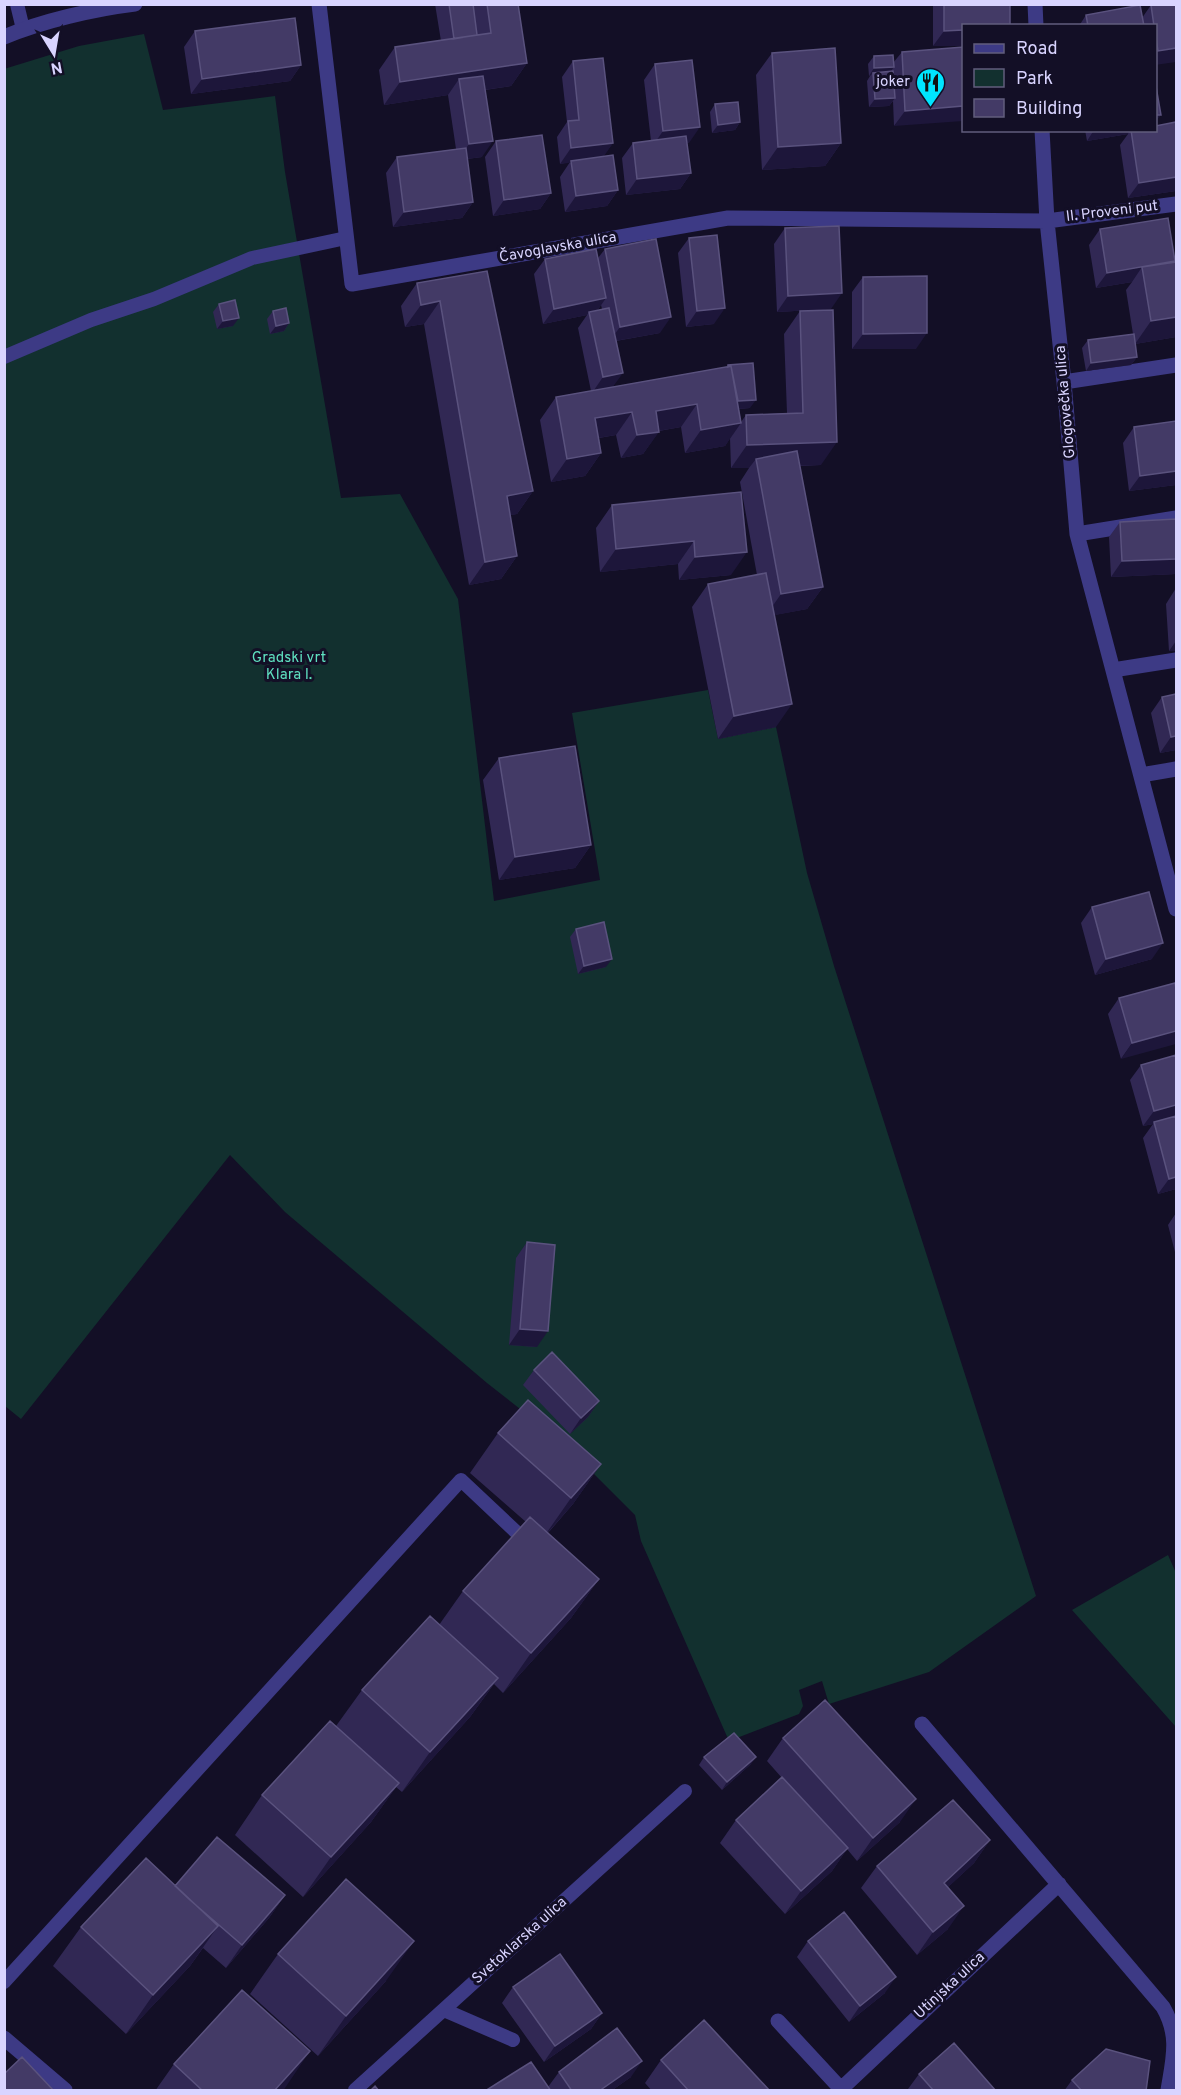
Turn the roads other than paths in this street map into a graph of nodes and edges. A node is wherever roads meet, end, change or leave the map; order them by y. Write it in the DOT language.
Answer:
graph roads {
  1 [pos="17,4"];
  2 [pos="135,4"];
  3 [pos="320,4"];
  4 [pos="1035,4"];
  5 [pos="1036,24"];
  6 [pos="23,29"];
  7 [pos="4,37"];
  8 [pos="1042,132"];
  9 [pos="1176,204"];
  10 [pos="1047,221"];
  11 [pos="346,238"];
  12 [pos="4,357"];
  13 [pos="1176,365"];
  14 [pos="1064,382"];
  15 [pos="1176,518"];
  16 [pos="1077,534"];
  17 [pos="1176,660"];
  18 [pos="1113,670"];
  19 [pos="1176,769"];
  20 [pos="1141,775"];
  21 [pos="1176,909"];
  22 [pos="542,1557"];
  23 [pos="922,1724"];
  24 [pos="686,1791"];
  25 [pos="1059,1884"];
  26 [pos="4,1982"];
  27 [pos="444,2010"];
  28 [pos="778,2021"];
  29 [pos="4,2038"];
  30 [pos="513,2040"];
  31 [pos="841,2090"];
  32 [pos="65,2091"];
  33 [pos="355,2091"];
  34 [pos="1168,2091"];
  1 -- 6 [label="lane"];
  2 -- 6 [label="street"];
  3 -- 11 [label="street, Čavoglavska ulica"];
  4 -- 5 [label="street"];
  6 -- 7 [label="street"];
  8 -- 10 [label="street, Glogovečka ulica"];
  9 -- 10 [label="street, II. Proveni put"];
  10 -- 11 [label="street, Čavoglavska ulica"];
  10 -- 14 [label="street, Glogovečka ulica"];
  11 -- 12 [label="lane"];
  13 -- 14 [label="street"];
  14 -- 16 [label="street, Glogovečka ulica"];
  15 -- 16 [label="street"];
  16 -- 18 [label="street, Glogovečka ulica"];
  17 -- 18 [label="street"];
  18 -- 20 [label="street, Glogovečka ulica"];
  19 -- 20 [label="street"];
  20 -- 21 [label="street, Glogovečka ulica"];
  22 -- 26 [label="lane"];
  23 -- 25 [label="street"];
  24 -- 27 [label="lane, Svetoklarska ulica"];
  25 -- 31 [label="street, Utinjska ulica"];
  25 -- 34 [label="street"];
  27 -- 30 [label="lane"];
  27 -- 33 [label="lane, Svetoklarska ulica"];
  28 -- 31 [label="street, Utinjska ulica"];
  29 -- 32 [label="street"];
}
